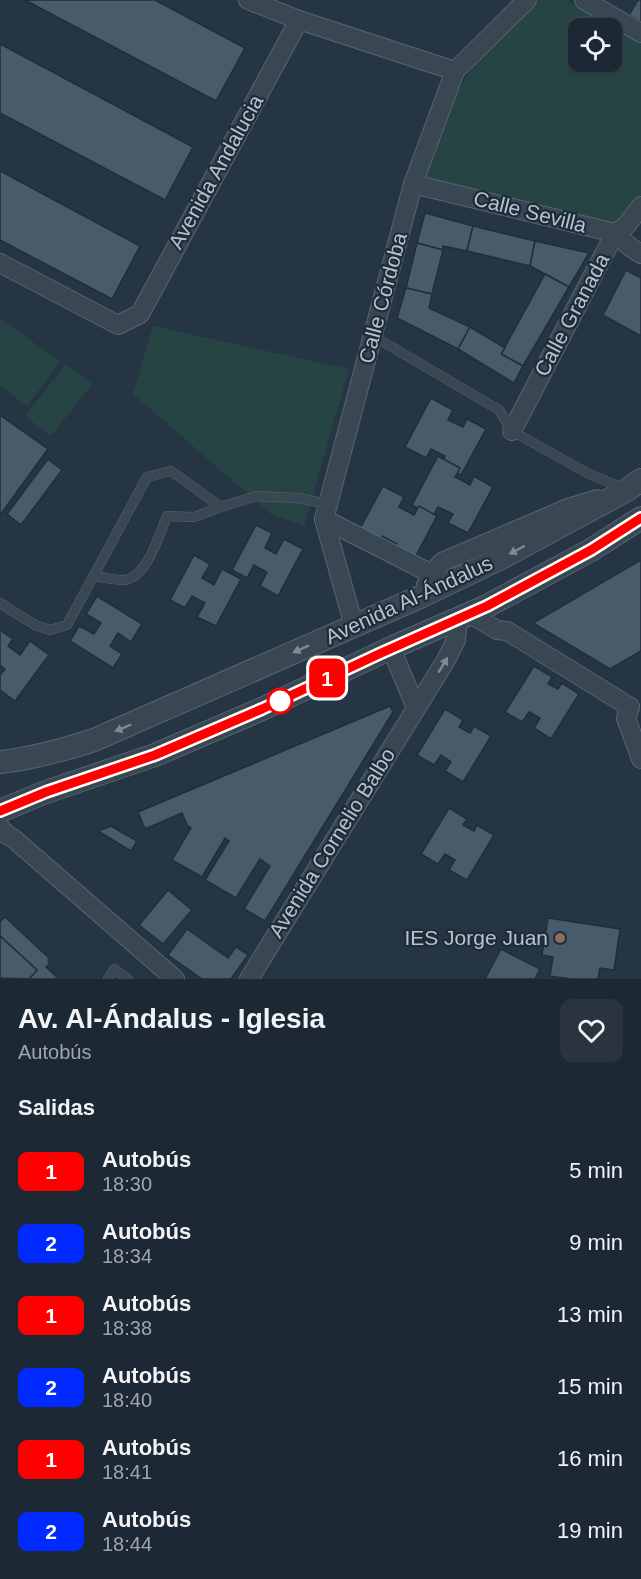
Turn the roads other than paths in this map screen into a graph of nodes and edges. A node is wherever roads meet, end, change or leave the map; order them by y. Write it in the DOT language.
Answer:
graph roads {
  1 [pos="248,0"];
  2 [pos="527,0"];
  3 [pos="584,0"];
  4 [pos="299,20"];
  5 [pos="641,33"];
  6 [pos="455,71"];
  7 [pos="412,184"];
  8 [pos="641,206"];
  9 [pos="615,232"];
  10 [pos="641,254"];
  11 [pos="0,263"];
  12 [pos="373,336"];
  13 [pos="512,431"];
  14 [pos="634,485"];
  15 [pos="221,507"];
  16 [pos="326,511"];
  17 [pos="641,518"];
  18 [pos="432,574"];
  19 [pos="93,576"];
  20 [pos="420,597"];
  21 [pos="505,597"];
  22 [pos="0,603"];
  23 [pos="464,616"];
  24 [pos="354,626"];
  25 [pos="507,631"];
  26 [pos="391,648"];
  27 [pos="635,703"];
  28 [pos="416,708"];
  29 [pos="641,759"];
  30 [pos="0,762"];
  31 [pos="0,811"];
  32 [pos="0,827"];
  33 [pos="108,979"];
  34 [pos="128,979"];
  35 [pos="175,979"];
  36 [pos="249,979"];
  1 -- 4 [label="street"];
  2 -- 6 [label="street, Calle Córdoba"];
  3 -- 5 [label="street"];
  4 -- 6 [label="street"];
  4 -- 11 [label="street, Avenida Andalucia"];
  6 -- 7 [label="street, Calle Córdoba"];
  7 -- 9 [label="street, Calle Sevilla"];
  7 -- 12 [label="street, Calle Córdoba"];
  8 -- 9 [label="street, Calle Granada"];
  9 -- 10 [label="street, Calle Sevilla"];
  9 -- 13 [label="street, Calle Granada"];
  12 -- 13 [label="lane"];
  12 -- 16 [label="street, Calle Córdoba"];
  13 -- 14 [label="lane"];
  14 -- 18 [label="street"];
  14 -- 20 [label="street, Avenida Al-Ándalus, one-way"];
  15 -- 16 [label="lane"];
  15 -- 19 [label="lane"];
  15 -- 19 [label="lane"];
  16 -- 18 [label="street"];
  16 -- 24 [label="street"];
  17 -- 21 [label="street, Avenida Al-Ándalus"];
  18 -- 20 [label="street"];
  19 -- 22 [label="lane"];
  20 -- 24 [label="street, Avenida Al-Ándalus"];
  21 -- 23 [label="street, Avenida Al-Ándalus"];
  21 -- 25 [label="street"];
  23 -- 25 [label="street"];
  23 -- 26 [label="street, Avenida Al-Ándalus"];
  28 -- 23 [label="street, Avenida Cornelio Balbo, one-way"];
  24 -- 30 [label="street, Avenida Al-Ándalus, one-way"];
  25 -- 27 [label="street"];
  26 -- 28 [label="street"];
  26 -- 31 [label="street, Avenida Al-Ándalus"];
  27 -- 29 [label="street"];
  28 -- 36 [label="street, Avenida Cornelio Balbo"];
  32 -- 35 [label="street"];
  33 -- 34 [label="lane"];
}
